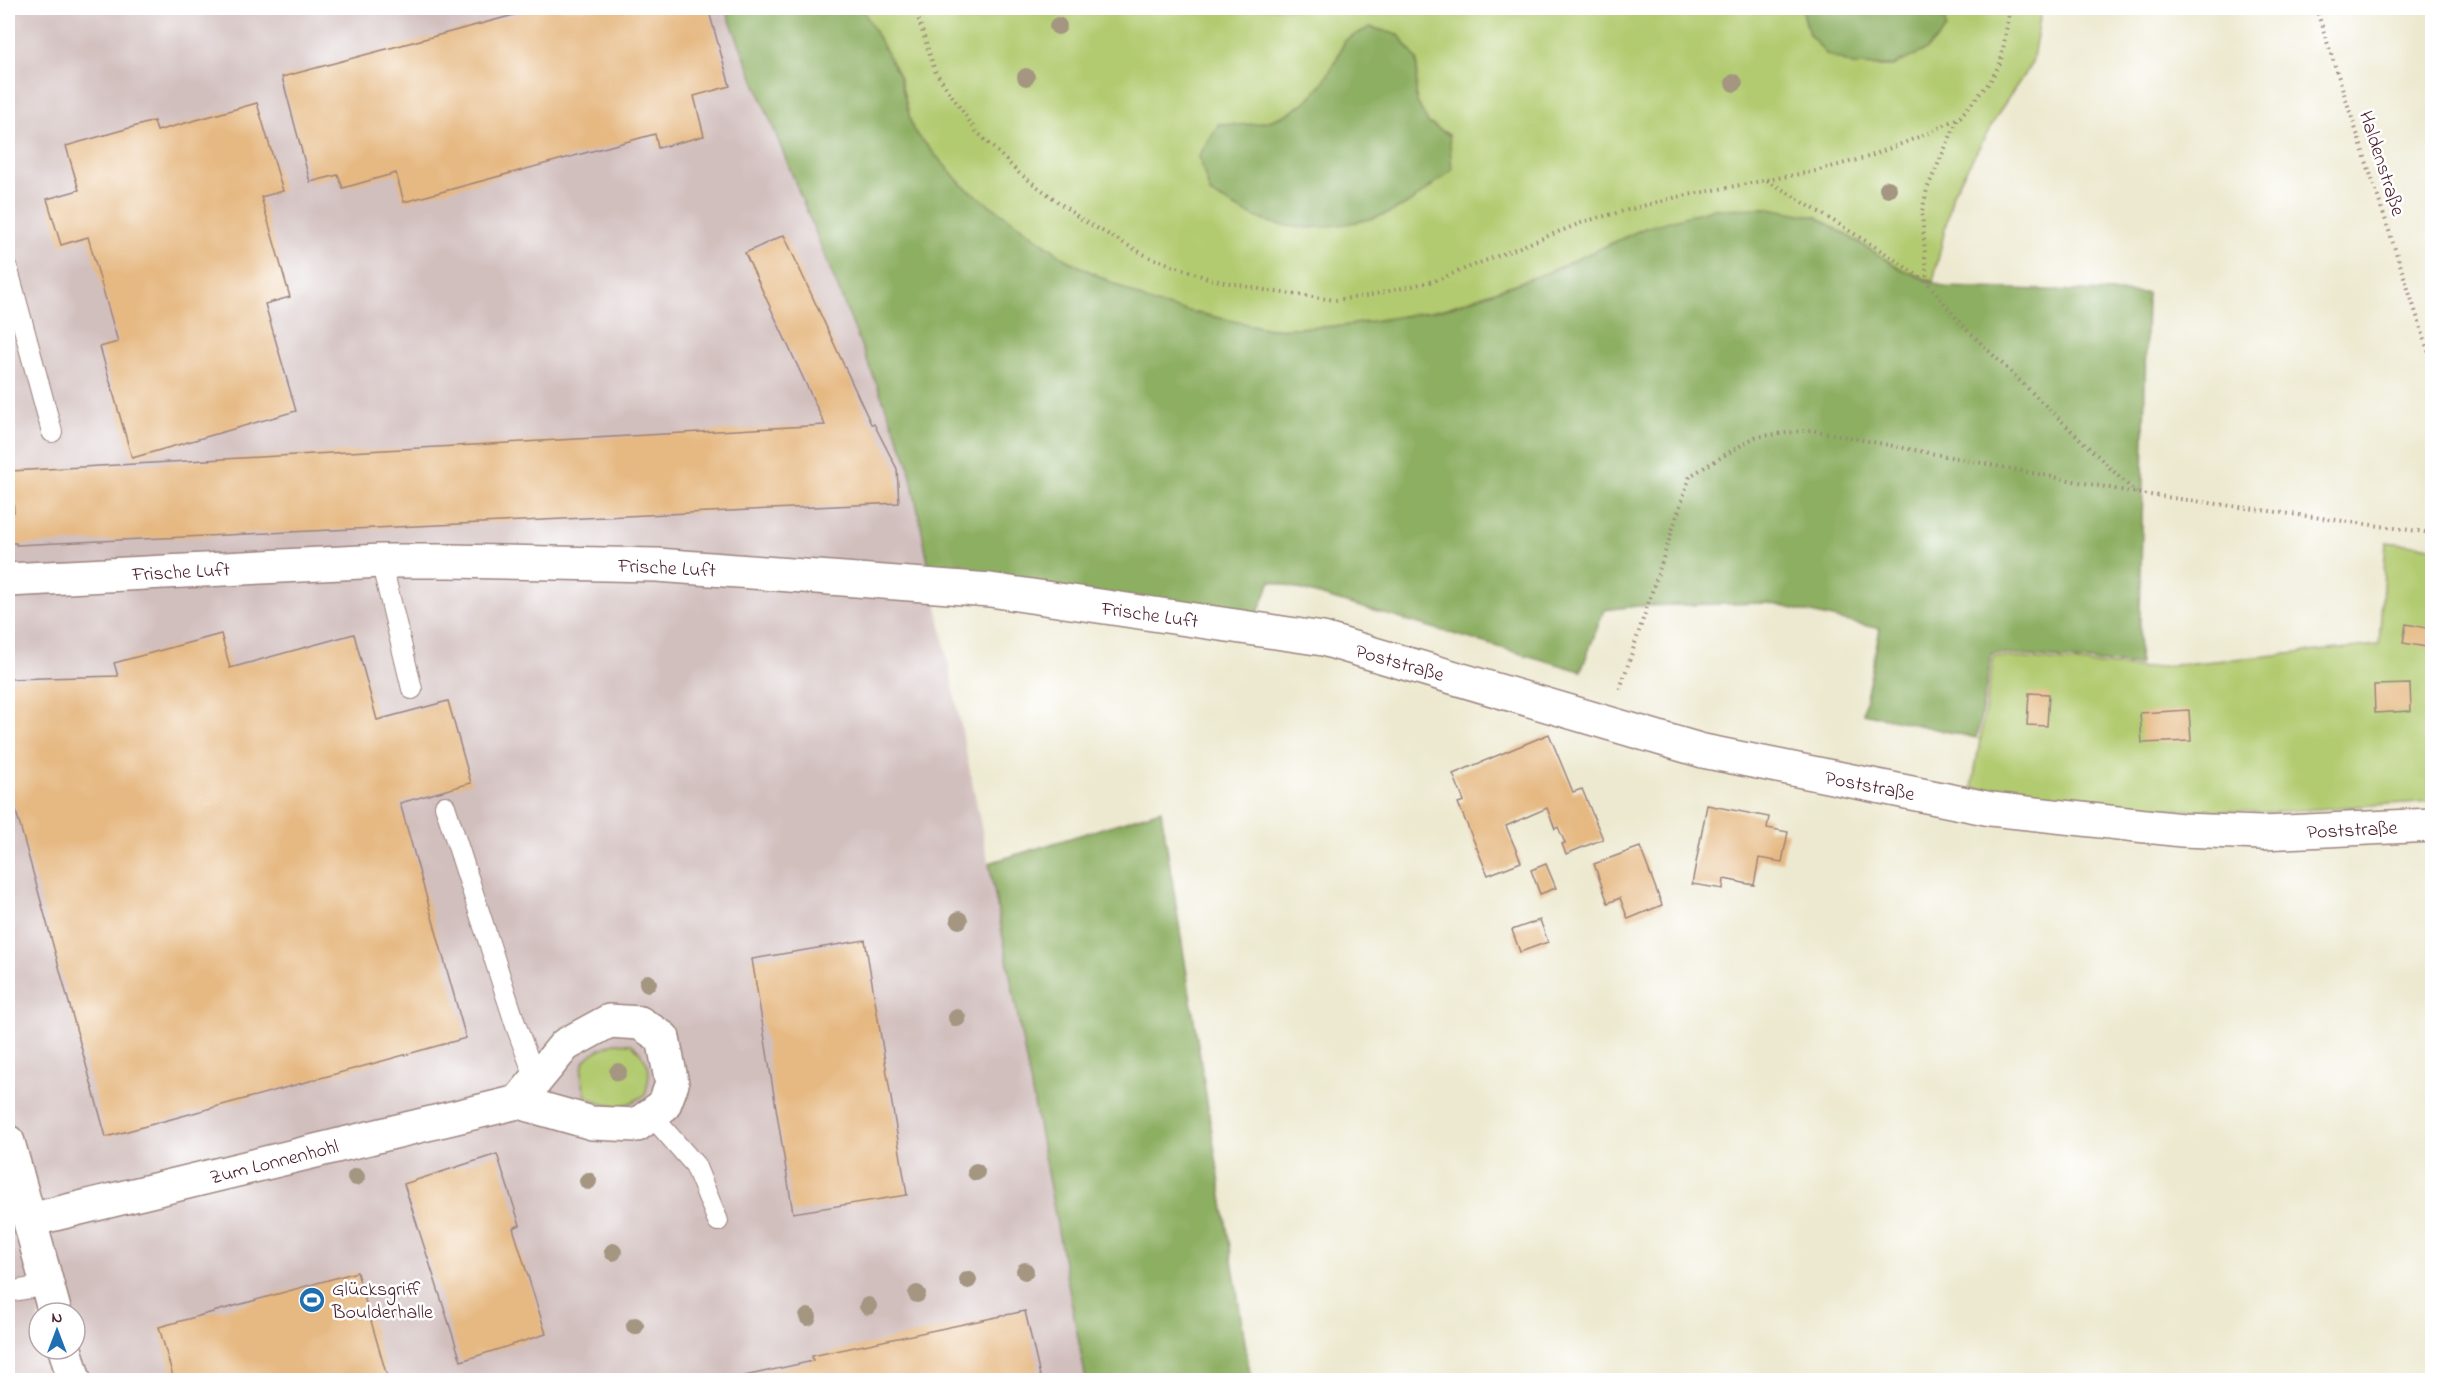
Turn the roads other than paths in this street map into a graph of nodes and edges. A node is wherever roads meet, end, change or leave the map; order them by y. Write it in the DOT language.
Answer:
graph roads {
  1 [pos="8,270"];
  2 [pos="52,432"];
  3 [pos="381,561"];
  4 [pos="8,580"];
  5 [pos="1323,639"];
  6 [pos="412,689"];
  7 [pos="445,806"];
  8 [pos="2433,825"];
  9 [pos="527,1091"];
  10 [pos="651,1115"];
  11 [pos="8,1142"];
  12 [pos="30,1220"];
  13 [pos="718,1221"];
  14 [pos="8,1292"];
  15 [pos="52,1299"];
  16 [pos="68,1361"];
  17 [pos="74,1380"];
  1 -- 2 [label="lane"];
  3 -- 4 [label="street, Frische Luft"];
  3 -- 5 [label="street, Frische Luft"];
  3 -- 6 [label="lane"];
  5 -- 8 [label="street, Poststraße"];
  7 -- 9 [label="lane"];
  9 -- 10 [label="street, Zum Lonnenhohl"];
  9 -- 10 [label="street"];
  9 -- 12 [label="street, Zum Lonnenhohl"];
  10 -- 13 [label="lane"];
  11 -- 12 [label="street"];
  12 -- 15 [label="street"];
  14 -- 15 [label="lane"];
  16 -- 17 [label="street"];
}
